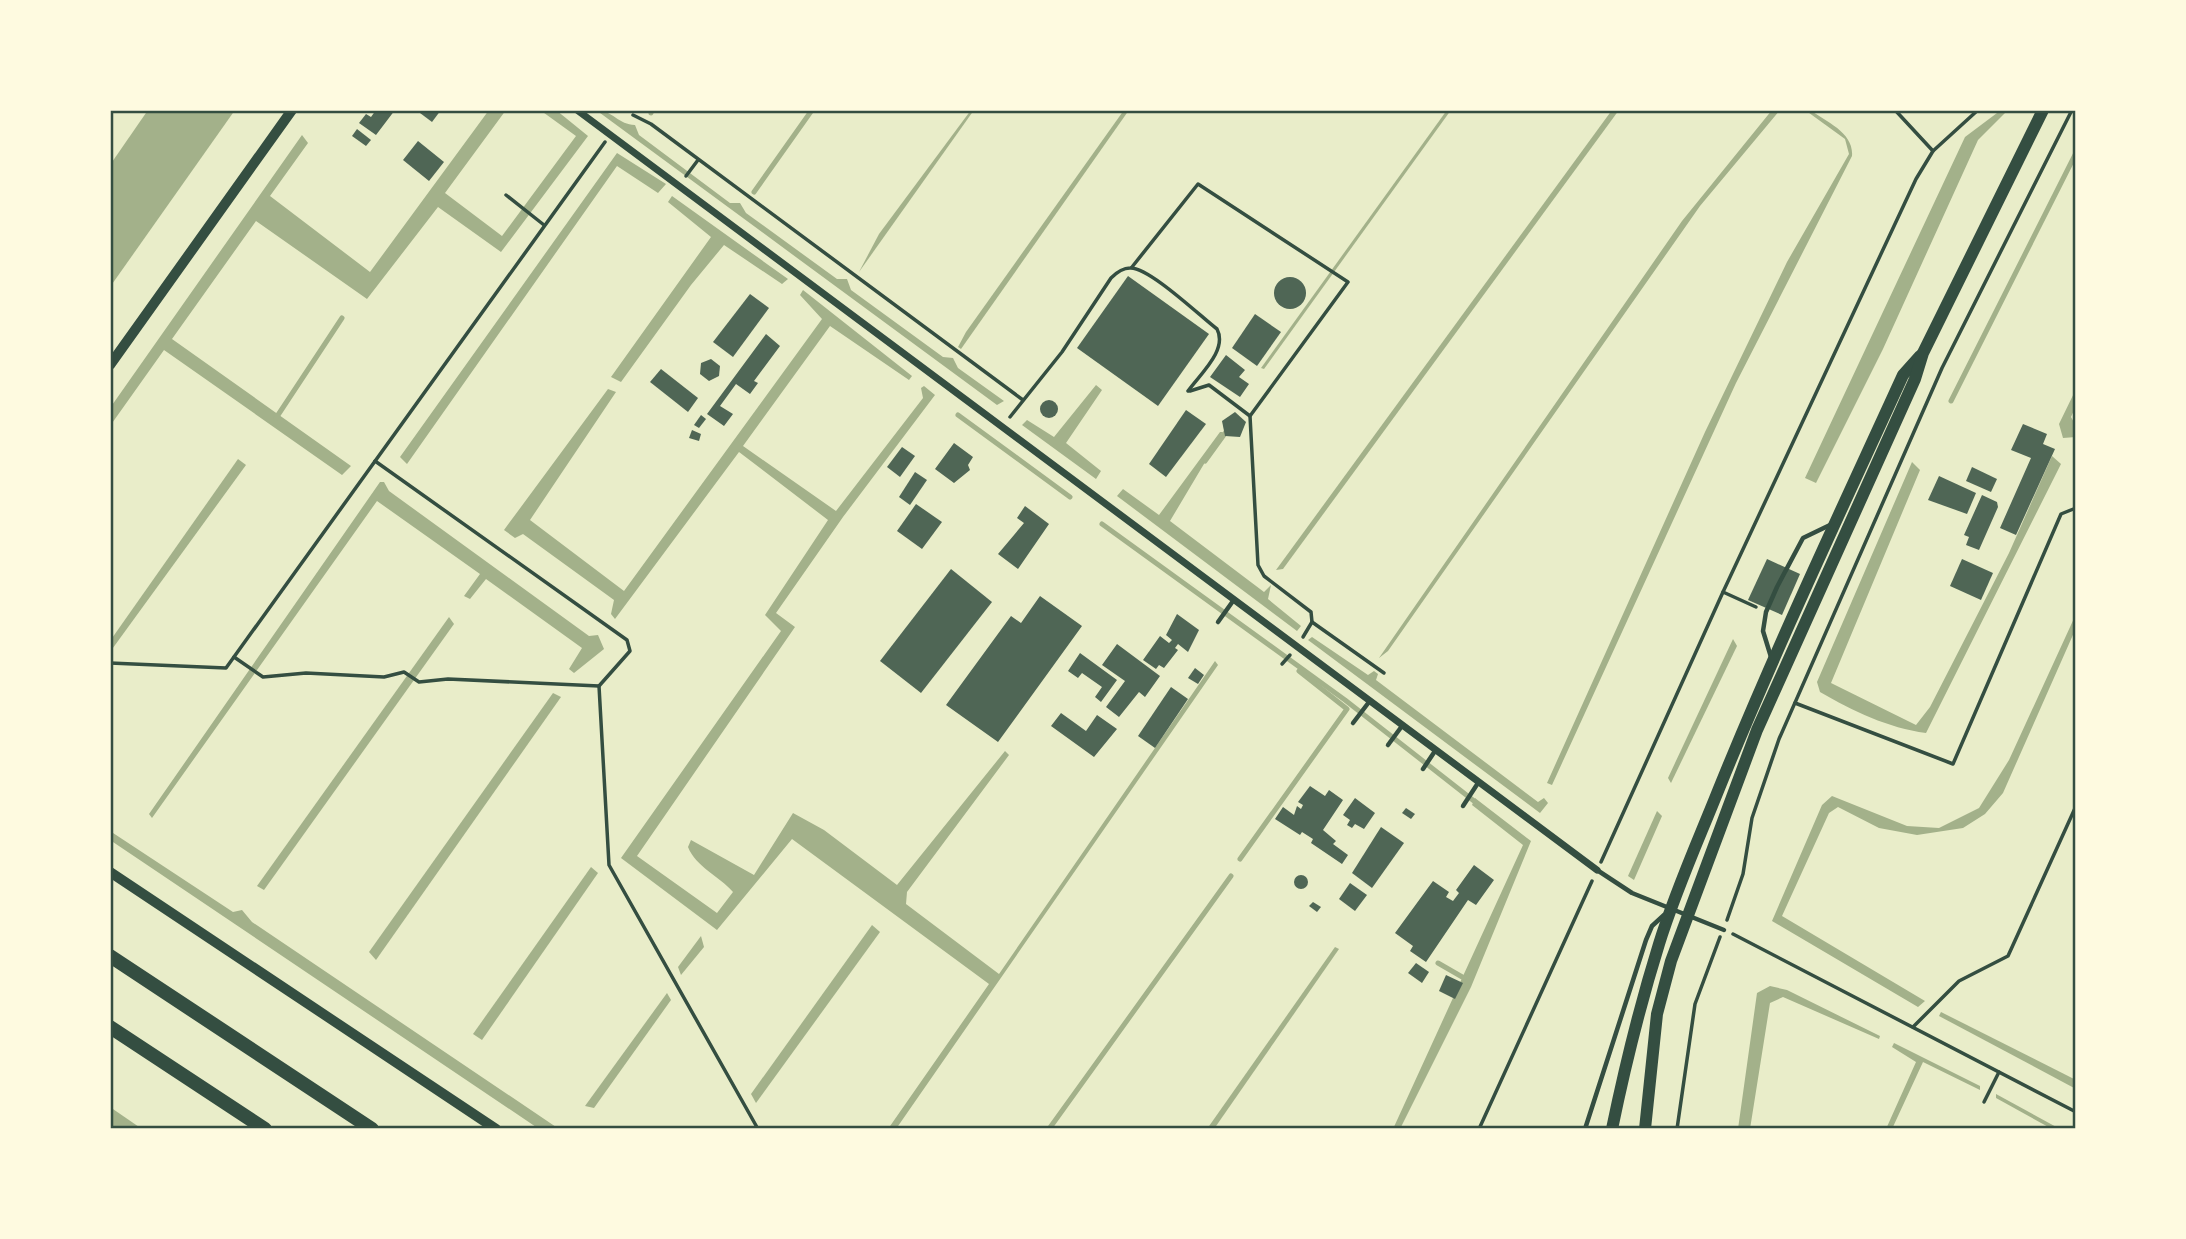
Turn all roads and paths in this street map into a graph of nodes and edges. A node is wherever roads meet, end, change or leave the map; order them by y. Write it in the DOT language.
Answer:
graph roads {
  1 [pos="292,110"];
  2 [pos="577,110"];
  3 [pos="1895,110"];
  4 [pos="1978,110"];
  5 [pos="2043,110"];
  6 [pos="2072,110"];
  7 [pos="633,115"];
  8 [pos="610,135"];
  9 [pos="1933,151"];
  10 [pos="698,160"];
  11 [pos="684,179"];
  12 [pos="506,195"];
  13 [pos="544,225"];
  14 [pos="1132,267"];
  15 [pos="1923,353"];
  16 [pos="110,365"];
  17 [pos="1023,400"];
  18 [pos="1250,415"];
  19 [pos="1002,428"];
  20 [pos="375,461"];
  21 [pos="2076,508"];
  22 [pos="1834,523"];
  23 [pos="1723,592"];
  24 [pos="1233,601"];
  25 [pos="1766,612"];
  26 [pos="1218,622"];
  27 [pos="1312,622"];
  28 [pos="1294,651"];
  29 [pos="234,657"];
  30 [pos="1772,661"];
  31 [pos="110,663"];
  32 [pos="1282,664"];
  33 [pos="1384,673"];
  34 [pos="599,686"];
  35 [pos="1369,702"];
  36 [pos="1796,703"];
  37 [pos="1353,723"];
  38 [pos="1402,726"];
  39 [pos="1388,745"];
  40 [pos="1433,754"];
  41 [pos="1423,769"];
  42 [pos="1478,783"];
  43 [pos="1463,806"];
  44 [pos="2076,806"];
  45 [pos="1598,870"];
  46 [pos="110,872"];
  47 [pos="1671,909"];
  48 [pos="1688,914"];
  49 [pos="1724,930"];
  50 [pos="110,956"];
  51 [pos="110,1027"];
  52 [pos="1913,1027"];
  53 [pos="1998,1072"];
  54 [pos="1984,1102"];
  55 [pos="2076,1112"];
  56 [pos="265,1129"];
  57 [pos="372,1129"];
  58 [pos="496,1129"];
  59 [pos="758,1129"];
  60 [pos="1479,1129"];
  61 [pos="1585,1129"];
  62 [pos="1612,1129"];
  63 [pos="1645,1129"];
  64 [pos="1677,1129"];
  1 -- 16 [label="street"];
  2 -- 8 [label="street"];
  3 -- 9 [label="path"];
  4 -- 9 [label="path"];
  5 -- 15 [label="main road"];
  6 -- 36 [label="path"];
  7 -- 10 [label="path"];
  8 -- 13 [label="path"];
  8 -- 19 [label="street"];
  9 -- 23 [label="path"];
  10 -- 11 [label="path"];
  10 -- 17 [label="path"];
  12 -- 13 [label="path"];
  13 -- 20 [label="path"];
  14 -- 17 [label="path"];
  14 -- 18 [label="path"];
  14 -- 18 [label="path"];
  15 -- 22 [label="main road"];
  15 -- 48 [label="main road"];
  17 -- 19 [label="path"];
  18 -- 27 [label="path"];
  19 -- 24 [label="street"];
  20 -- 29 [label="path"];
  20 -- 34 [label="path"];
  21 -- 36 [label="path"];
  22 -- 25 [label="lane"];
  22 -- 30 [label="main road"];
  23 -- 25 [label="path"];
  23 -- 45 [label="path"];
  24 -- 26 [label="lane"];
  24 -- 28 [label="street"];
  25 -- 30 [label="lane"];
  27 -- 28 [label="path"];
  27 -- 33 [label="path"];
  28 -- 32 [label="path"];
  28 -- 35 [label="street"];
  29 -- 31 [label="path"];
  29 -- 34 [label="path"];
  30 -- 47 [label="main road"];
  34 -- 59 [label="path"];
  35 -- 37 [label="lane"];
  35 -- 38 [label="street"];
  36 -- 49 [label="path"];
  38 -- 39 [label="lane"];
  38 -- 40 [label="street"];
  40 -- 41 [label="lane"];
  40 -- 42 [label="street"];
  42 -- 43 [label="lane"];
  42 -- 45 [label="street"];
  44 -- 52 [label="path"];
  45 -- 47 [label="lane"];
  45 -- 60 [label="path"];
  46 -- 58 [label="street"];
  47 -- 48 [label="lane"];
  47 -- 61 [label="lane"];
  47 -- 62 [label="main road"];
  48 -- 49 [label="lane"];
  48 -- 63 [label="main road"];
  49 -- 52 [label="path"];
  49 -- 64 [label="path"];
  50 -- 57 [label="highway"];
  51 -- 56 [label="highway"];
  52 -- 53 [label="path"];
  53 -- 54 [label="path"];
  53 -- 55 [label="path"];
}
